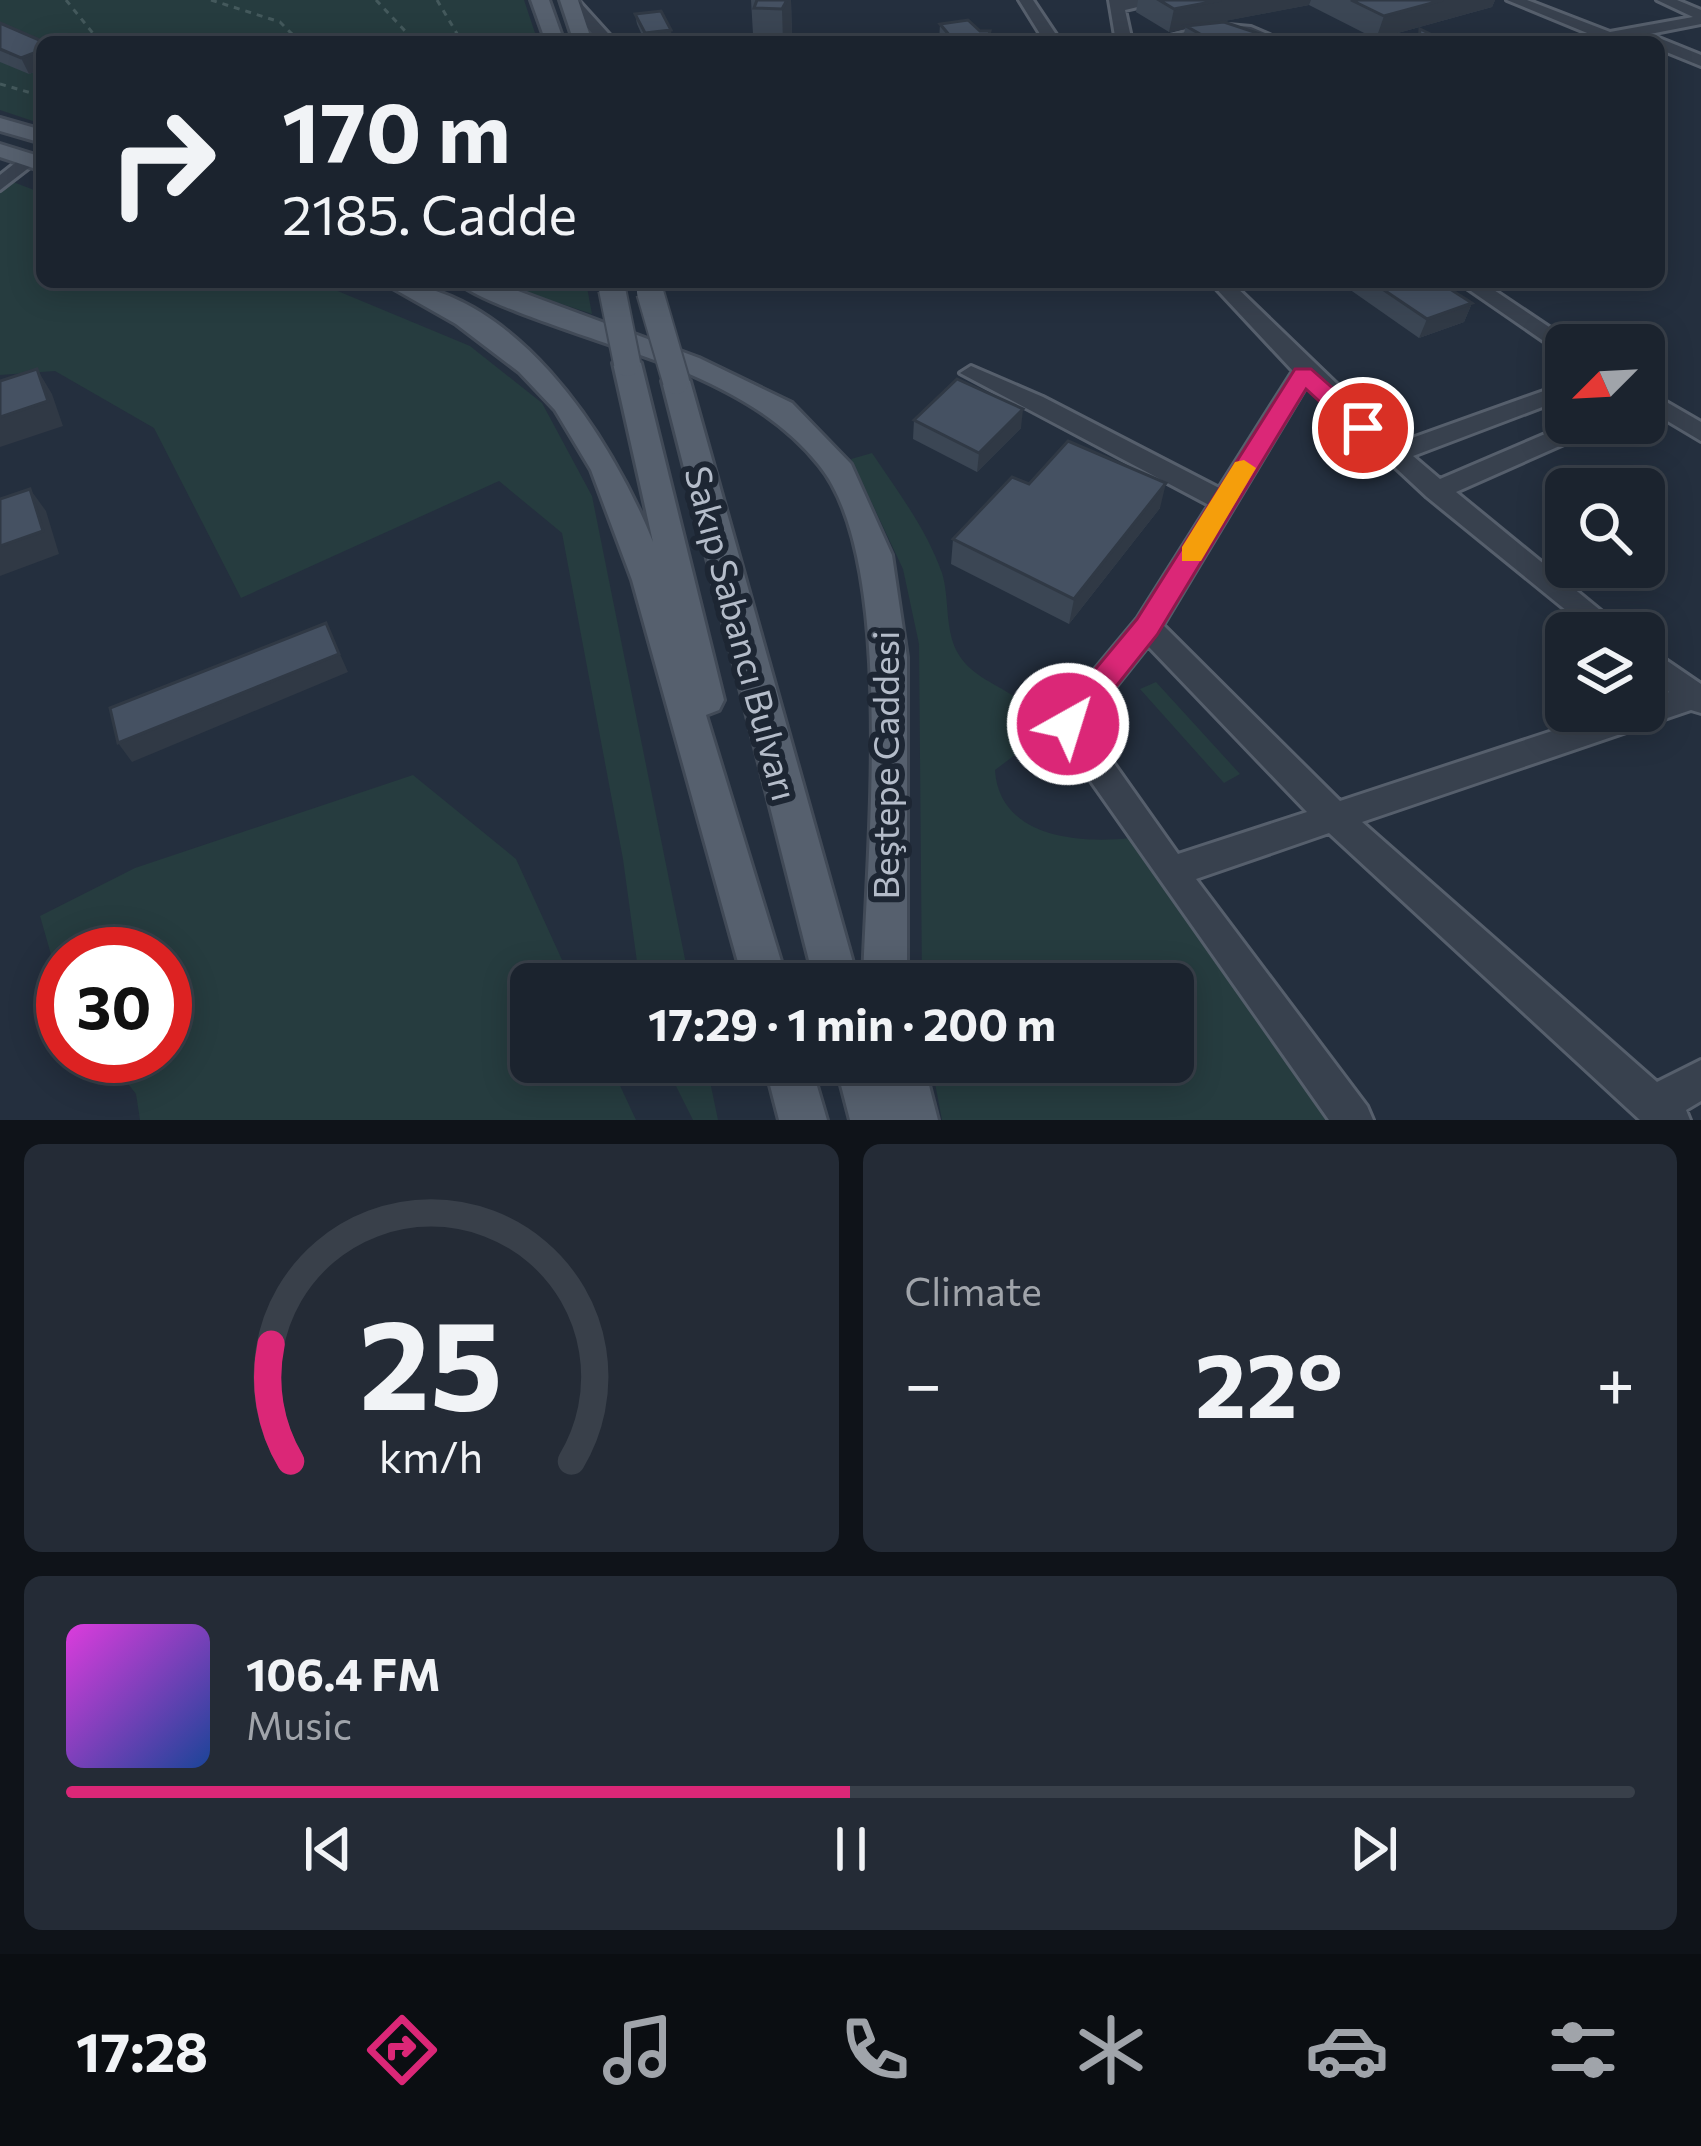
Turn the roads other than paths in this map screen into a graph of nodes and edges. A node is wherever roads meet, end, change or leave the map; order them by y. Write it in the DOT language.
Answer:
graph roads {
  1 [pos="540,0"];
  2 [pos="570,0"];
  3 [pos="1026,0"];
  4 [pos="1160,0"];
  5 [pos="1514,0"];
  6 [pos="1556,0"];
  7 [pos="1664,0"];
  8 [pos="1117,4"];
  9 [pos="1697,13"];
  10 [pos="1635,32"];
  11 [pos="553,36"];
  12 [pos="581,36"];
  13 [pos="603,36"];
  14 [pos="1049,36"];
  15 [pos="1123,36"];
  16 [pos="1184,36"];
  17 [pos="1266,36"];
  18 [pos="1644,36"];
  19 [pos="1665,45"];
  20 [pos="1701,61"];
  21 [pos="0,124"];
  22 [pos="36,135"];
  23 [pos="0,150"];
  24 [pos="36,162"];
  25 [pos="0,184"];
  26 [pos="405,288"];
  27 [pos="487,288"];
  28 [pos="611,288"];
  29 [pos="649,288"];
  30 [pos="1225,288"];
  31 [pos="1477,288"];
  32 [pos="1545,332"];
  33 [pos="971,373"];
  34 [pos="1303,374"];
  35 [pos="1545,398"];
  36 [pos="1665,410"];
  37 [pos="1701,433"];
  38 [pos="1545,443"];
  39 [pos="1393,454"];
  40 [pos="1436,491"];
  41 [pos="1223,501"];
  42 [pos="1588,612"];
  43 [pos="1147,627"];
  44 [pos="1665,672"];
  45 [pos="1698,698"];
  46 [pos="1336,819"];
  47 [pos="1171,872"];
  48 [pos="763,963"];
  49 [pos="764,963"];
  50 [pos="831,963"];
  51 [pos="885,963"];
  52 [pos="1701,1079"];
  53 [pos="794,1083"];
  54 [pos="864,1083"];
  55 [pos="905,1083"];
  56 [pos="1662,1113"];
  57 [pos="803,1120"];
  58 [pos="874,1120"];
  59 [pos="914,1120"];
  60 [pos="1353,1120"];
  1 -- 11 [label="main road"];
  2 -- 12 [label="main road"];
  2 -- 13 [label="street"];
  3 -- 14 [label="street"];
  4 -- 8 [label="street"];
  5 -- 10 [label="street"];
  6 -- 10 [label="street"];
  7 -- 9 [label="street"];
  8 -- 15 [label="street"];
  9 -- 10 [label="street"];
  10 -- 18 [label="street"];
  16 -- 17 [label="street"];
  19 -- 20 [label="street"];
  21 -- 22 [label="main road"];
  23 -- 24 [label="main road"];
  24 -- 25 [label="street"];
  26 -- 48 [label="main road"];
  27 -- 51 [label="main road, Beştepe Caddesi"];
  28 -- 49 [label="main road, Sakıp Sabancı Bulvarı, bridge"];
  29 -- 50 [label="main road, Sakıp Sabancı Bulvarı, bridge"];
  30 -- 34 [label="street"];
  31 -- 32 [label="street"];
  33 -- 41 [label="street"];
  34 -- 39 [label="street"];
  34 -- 41 [label="street"];
  35 -- 39 [label="street"];
  36 -- 37 [label="street"];
  38 -- 40 [label="street"];
  39 -- 40 [label="street"];
  40 -- 42 [label="street"];
  41 -- 43 [label="street"];
  43 -- 46 [label="street"];
  43 -- 47 [label="street"];
  44 -- 45 [label="street"];
  45 -- 46 [label="street"];
  46 -- 47 [label="street"];
  46 -- 56 [label="street"];
  47 -- 60 [label="street"];
  52 -- 56 [label="street"];
  53 -- 57 [label="main road"];
  54 -- 58 [label="main road"];
  55 -- 59 [label="main road"];
}
